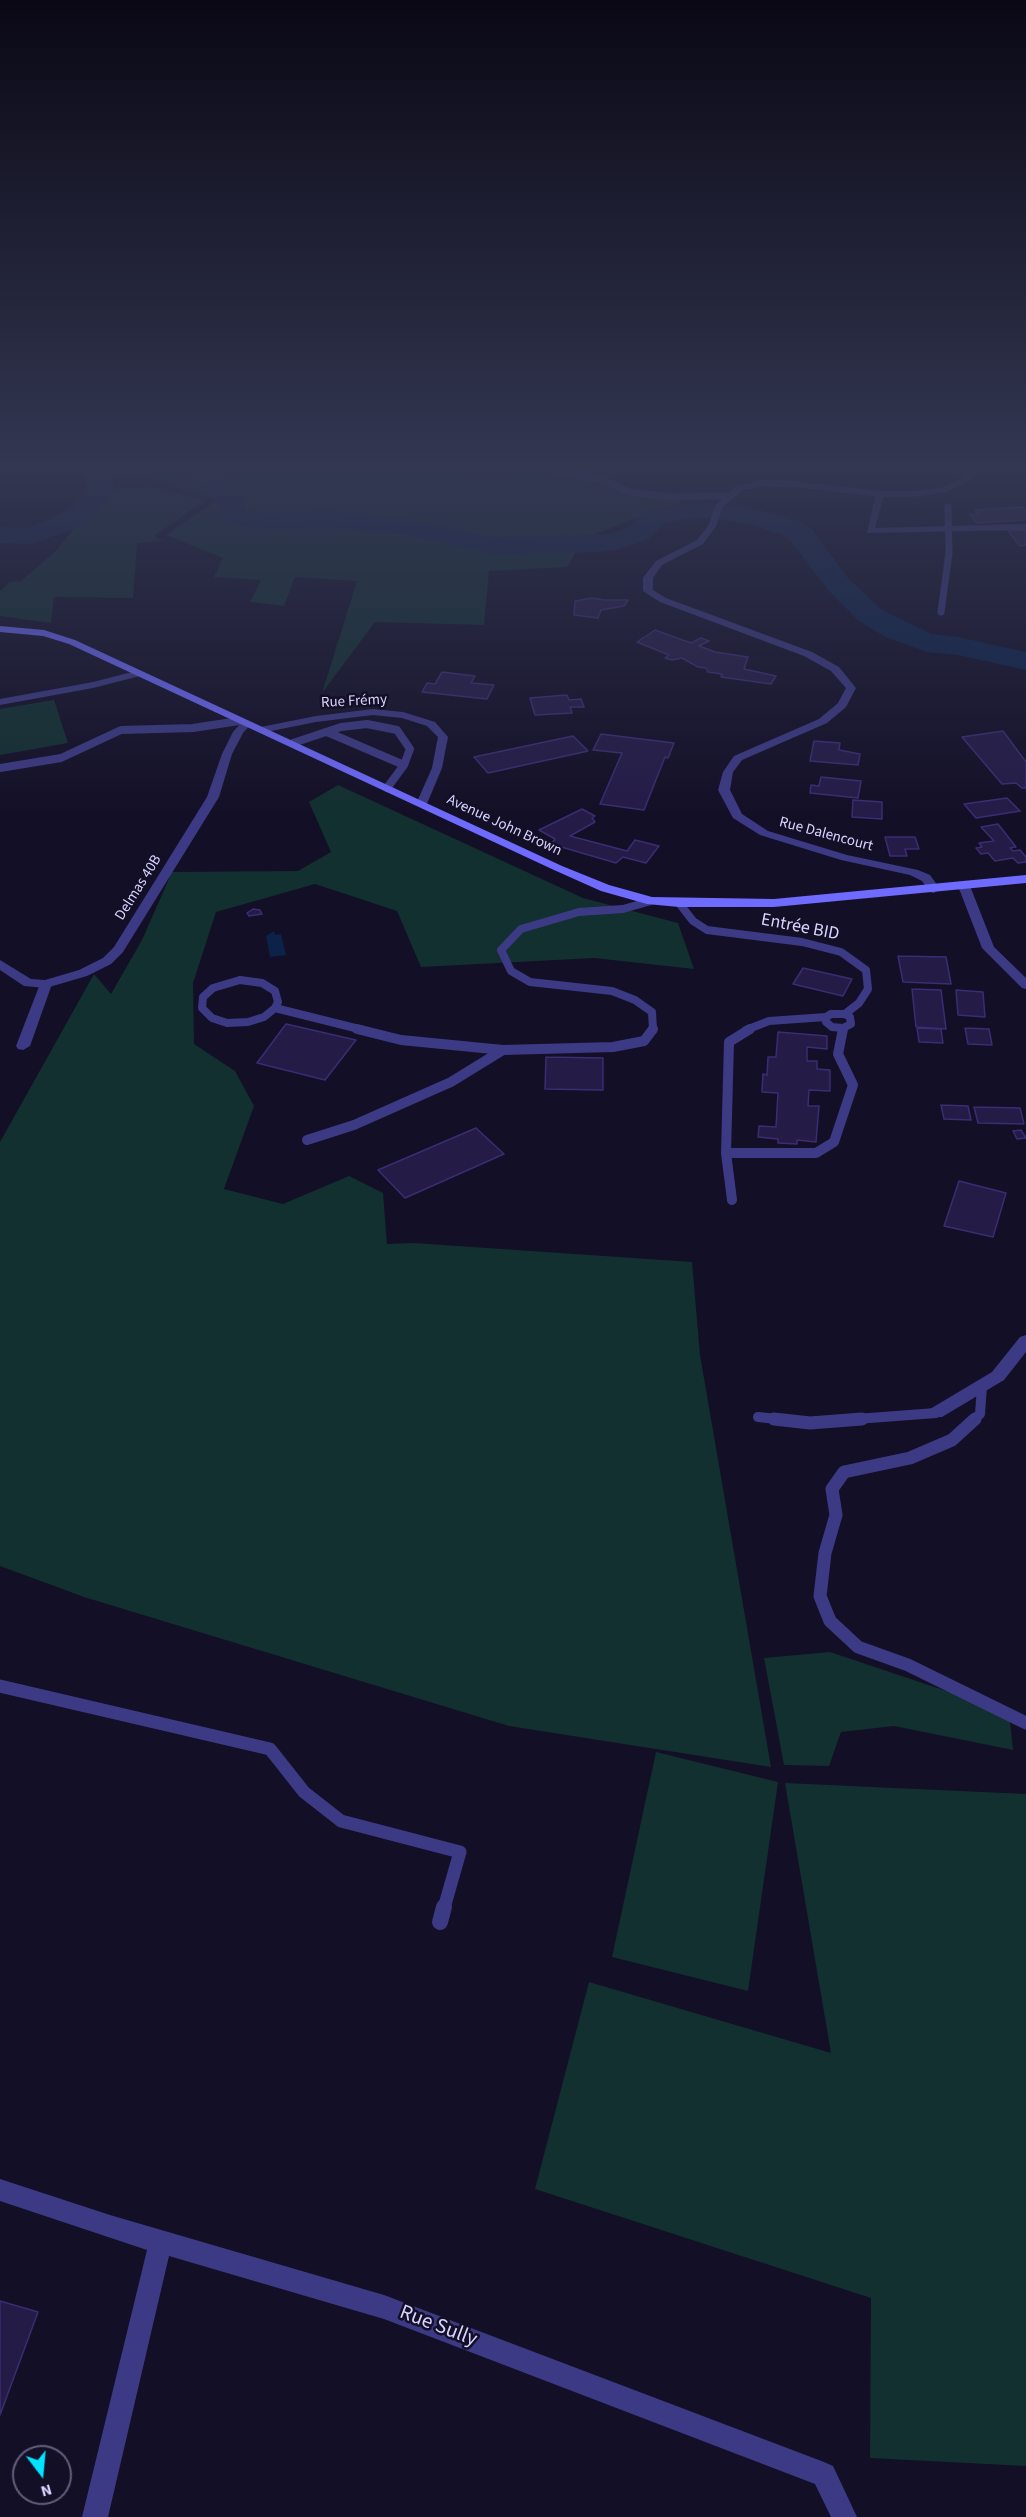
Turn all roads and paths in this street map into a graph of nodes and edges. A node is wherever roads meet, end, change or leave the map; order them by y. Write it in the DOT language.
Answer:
graph roads {
  1 [pos="648,585"];
  2 [pos="944,585"];
  3 [pos="941,612"];
  4 [pos="0,629"];
  5 [pos="136,674"];
  6 [pos="0,702"];
  7 [pos="242,722"];
  8 [pos="261,730"];
  9 [pos="327,732"];
  10 [pos="293,743"];
  11 [pos="404,765"];
  12 [pos="0,768"];
  13 [pos="387,788"];
  14 [pos="422,804"];
  15 [pos="1026,879"];
  16 [pos="964,886"];
  17 [pos="934,889"];
  18 [pos="651,901"];
  19 [pos="679,903"];
  20 [pos="0,964"];
  21 [pos="46,984"];
  22 [pos="1026,985"];
  23 [pos="275,1008"];
  24 [pos="844,1014"];
  25 [pos="826,1017"];
  26 [pos="843,1028"];
  27 [pos="23,1046"];
  28 [pos="503,1050"];
  29 [pos="307,1140"];
  30 [pos="726,1153"];
  31 [pos="732,1200"];
  32 [pos="1026,1341"];
  33 [pos="982,1386"];
  34 [pos="936,1413"];
  35 [pos="758,1417"];
  36 [pos="0,1686"];
  37 [pos="1026,1723"];
  38 [pos="440,1922"];
  39 [pos="0,2190"];
  40 [pos="161,2241"];
  41 [pos="95,2517"];
  42 [pos="844,2517"];
  1 -- 17 [label="street, Rue Dalencourt"];
  2 -- 3 [label="lane"];
  4 -- 5 [label="main road, Avenue John Brown"];
  5 -- 6 [label="street"];
  5 -- 7 [label="main road, Avenue John Brown"];
  7 -- 8 [label="main road, Avenue John Brown"];
  7 -- 12 [label="lane"];
  7 -- 21 [label="street, Delmas 40B"];
  8 -- 10 [label="main road, Avenue John Brown"];
  8 -- 14 [label="street, Rue Frémy"];
  9 -- 10 [label="lane"];
  9 -- 11 [label="lane"];
  9 -- 11 [label="lane"];
  10 -- 13 [label="main road, Avenue John Brown"];
  11 -- 13 [label="lane"];
  13 -- 14 [label="main road, Avenue John Brown"];
  14 -- 18 [label="main road, Avenue John Brown"];
  15 -- 16 [label="main road, Avenue John Brown"];
  16 -- 17 [label="main road, Avenue John Brown"];
  16 -- 22 [label="street"];
  17 -- 19 [label="main road, Avenue John Brown"];
  18 -- 19 [label="main road, Avenue John Brown"];
  18 -- 28 [label="lane"];
  19 -- 24 [label="lane, Entrée BID"];
  20 -- 21 [label="street"];
  21 -- 27 [label="street"];
  23 -- 23 [label="lane"];
  23 -- 28 [label="lane"];
  24 -- 25 [label="lane"];
  24 -- 26 [label="lane"];
  25 -- 26 [label="lane"];
  25 -- 30 [label="lane"];
  26 -- 30 [label="lane"];
  28 -- 29 [label="lane"];
  30 -- 31 [label="lane"];
  32 -- 33 [label="street"];
  33 -- 34 [label="street"];
  33 -- 37 [label="lane"];
  34 -- 35 [label="lane"];
  36 -- 38 [label="lane"];
  39 -- 40 [label="street, Rue Sully"];
  40 -- 41 [label="street"];
  40 -- 42 [label="street, Rue Sully"];
}
